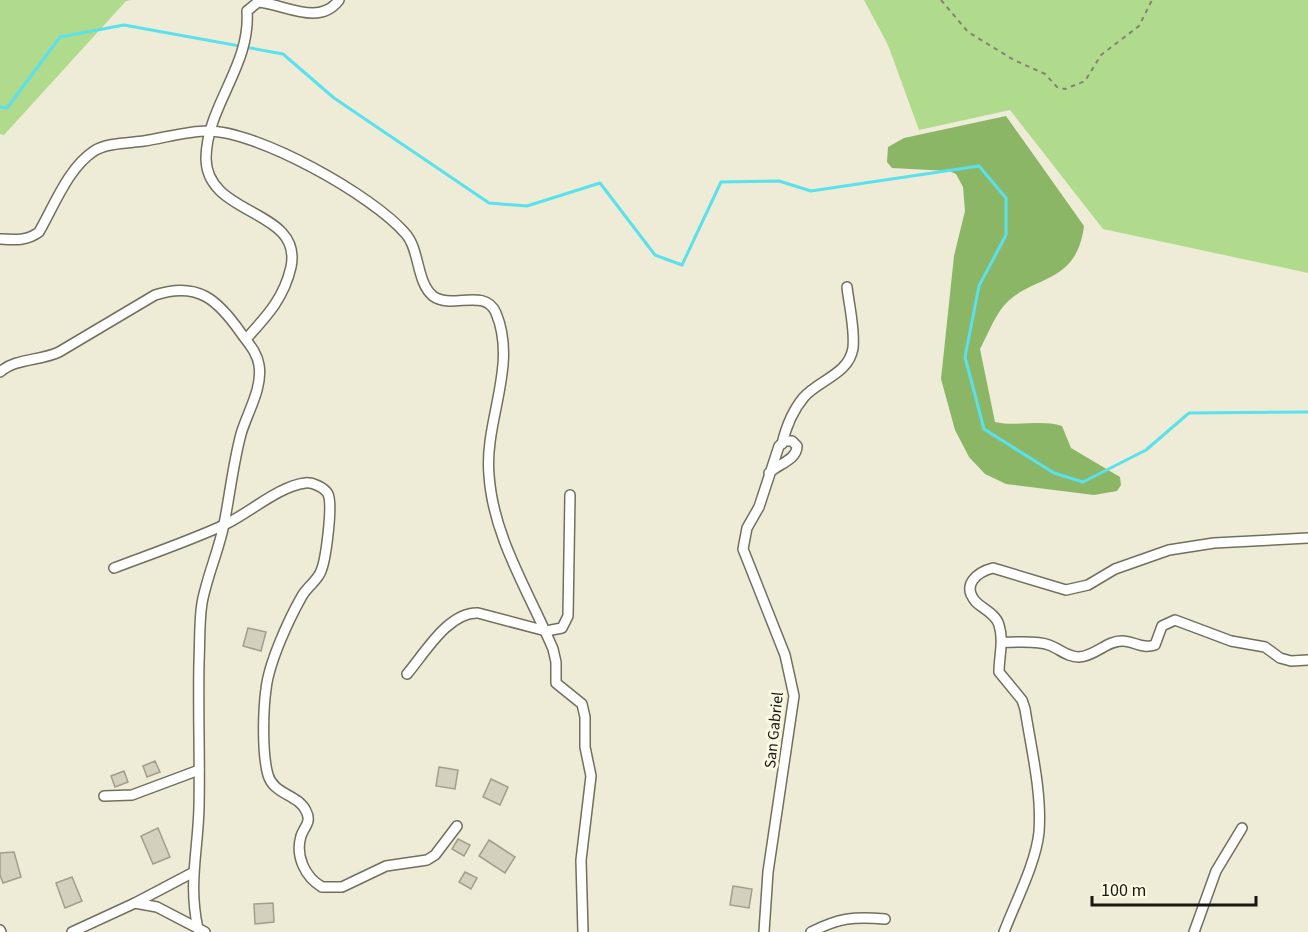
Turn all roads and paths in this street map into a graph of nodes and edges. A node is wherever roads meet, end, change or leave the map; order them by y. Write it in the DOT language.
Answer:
graph roads {
  1 [pos="339,0"];
  2 [pos="940,0"];
  3 [pos="1152,0"];
  4 [pos="209,131"];
  5 [pos="0,238"];
  6 [pos="847,286"];
  7 [pos="246,339"];
  8 [pos="0,372"];
  9 [pos="782,444"];
  10 [pos="769,472"];
  11 [pos="570,495"];
  12 [pos="224,525"];
  13 [pos="1308,538"];
  14 [pos="114,568"];
  15 [pos="546,632"];
  16 [pos="1002,642"];
  17 [pos="1308,660"];
  18 [pos="407,674"];
  19 [pos="199,770"];
  20 [pos="104,796"];
  21 [pos="457,826"];
  22 [pos="1242,828"];
  23 [pos="192,873"];
  24 [pos="135,903"];
  25 [pos="885,919"];
  26 [pos="186,922"];
  27 [pos="201,930"];
  28 [pos="72,932"];
  29 [pos="181,932"];
  30 [pos="583,932"];
  31 [pos="764,932"];
  32 [pos="811,932"];
  33 [pos="1004,932"];
  34 [pos="1194,932"];
  1 -- 4 [label="street"];
  2 -- 3 [label="path"];
  4 -- 5 [label="street"];
  4 -- 7 [label="street"];
  4 -- 15 [label="street"];
  6 -- 9 [label="street, San Gabriel"];
  7 -- 8 [label="street"];
  7 -- 12 [label="street"];
  9 -- 10 [label="street, San Gabriel"];
  9 -- 10 [label="street"];
  10 -- 31 [label="street, San Gabriel"];
  11 -- 15 [label="street"];
  12 -- 14 [label="street"];
  12 -- 19 [label="street"];
  12 -- 21 [label="street"];
  13 -- 16 [label="street"];
  15 -- 18 [label="street"];
  15 -- 30 [label="street"];
  16 -- 17 [label="street"];
  16 -- 33 [label="street"];
  19 -- 20 [label="street"];
  19 -- 23 [label="street"];
  22 -- 34 [label="street"];
  23 -- 24 [label="street"];
  23 -- 27 [label="street"];
  24 -- 26 [label="street"];
  24 -- 28 [label="street"];
  25 -- 32 [label="street"];
  26 -- 27 [label="street"];
  26 -- 29 [label="street"];
}
